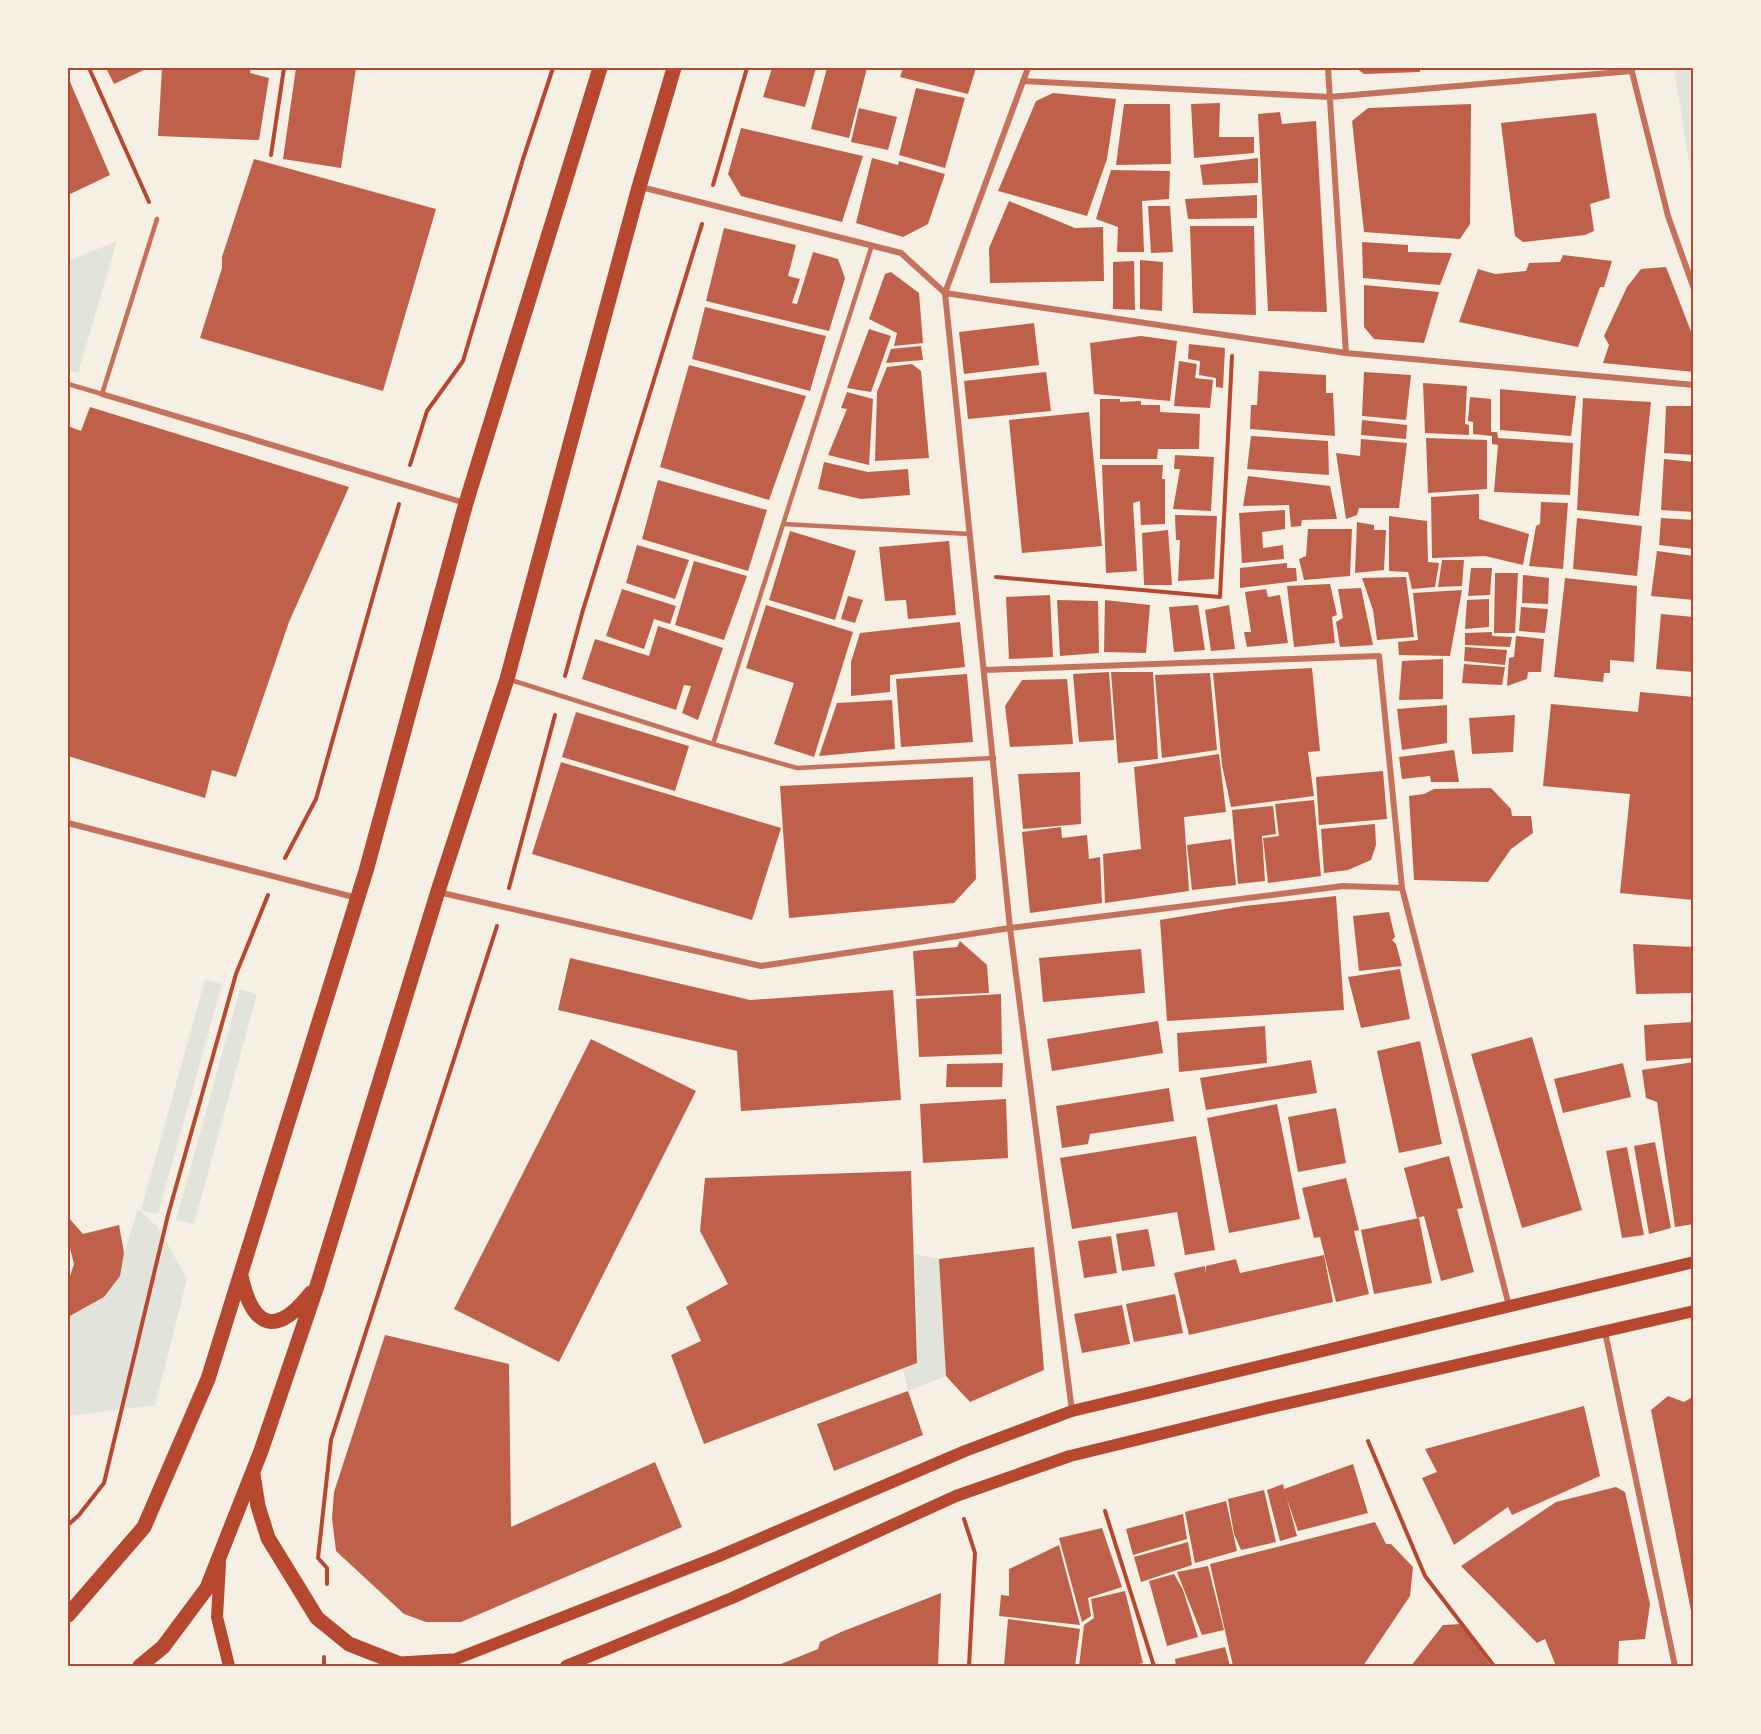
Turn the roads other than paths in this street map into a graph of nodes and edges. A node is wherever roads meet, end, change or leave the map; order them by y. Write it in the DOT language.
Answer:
graph roads {
  1 [pos="600,68"];
  2 [pos="674,68"];
  3 [pos="1028,68"];
  4 [pos="1328,68"];
  5 [pos="1631,69"];
  6 [pos="1023,81"];
  7 [pos="1330,96"];
  8 [pos="639,187"];
  9 [pos="157,219"];
  10 [pos="872,245"];
  11 [pos="1694,289"];
  12 [pos="945,293"];
  13 [pos="1346,354"];
  14 [pos="68,384"];
  15 [pos="1694,386"];
  16 [pos="102,394"];
  17 [pos="466,503"];
  18 [pos="783,524"];
  19 [pos="970,534"];
  20 [pos="985,670"];
  21 [pos="507,679"];
  22 [pos="713,744"];
  23 [pos="994,758"];
  24 [pos="68,823"];
  25 [pos="1402,888"];
  26 [pos="438,891"];
  27 [pos="357,898"];
  28 [pos="1010,928"];
  29 [pos="1694,1262"];
  30 [pos="241,1273"];
  31 [pos="317,1286"];
  32 [pos="1509,1306"];
  33 [pos="1694,1311"];
  34 [pos="1605,1332"];
  35 [pos="1072,1411"];
  36 [pos="253,1474"];
  37 [pos="224,1541"];
  38 [pos="68,1615"];
  39 [pos="452,1661"];
  40 [pos="140,1666"];
  41 [pos="229,1666"];
  42 [pos="436,1666"];
  43 [pos="566,1666"];
  44 [pos="1675,1666"];
  1 -- 17 [label="main road"];
  2 -- 8 [label="main road"];
  3 -- 6 [label="street"];
  4 -- 7 [label="street"];
  5 -- 7 [label="street"];
  5 -- 11 [label="street"];
  6 -- 7 [label="street"];
  6 -- 12 [label="street"];
  7 -- 13 [label="street"];
  8 -- 10 [label="street"];
  8 -- 21 [label="main road"];
  9 -- 16 [label="lane"];
  10 -- 12 [label="street"];
  10 -- 18 [label="lane"];
  12 -- 13 [label="street"];
  12 -- 19 [label="street"];
  13 -- 15 [label="street"];
  14 -- 16 [label="lane"];
  16 -- 17 [label="street"];
  17 -- 27 [label="main road"];
  18 -- 19 [label="lane"];
  18 -- 22 [label="lane"];
  19 -- 20 [label="street"];
  20 -- 23 [label="street"];
  20 -- 25 [label="street"];
  21 -- 22 [label="lane"];
  21 -- 26 [label="main road"];
  22 -- 23 [label="lane"];
  23 -- 28 [label="street"];
  24 -- 27 [label="street"];
  25 -- 28 [label="street"];
  25 -- 32 [label="street"];
  26 -- 28 [label="street"];
  26 -- 31 [label="main road"];
  27 -- 30 [label="main road"];
  28 -- 35 [label="street"];
  29 -- 32 [label="main road"];
  30 -- 31 [label="main road"];
  30 -- 38 [label="main road"];
  31 -- 36 [label="main road"];
  32 -- 35 [label="main road"];
  33 -- 34 [label="main road"];
  34 -- 43 [label="main road"];
  34 -- 44 [label="street"];
  35 -- 39 [label="main road"];
  36 -- 37 [label="main road"];
  36 -- 39 [label="main road"];
  37 -- 40 [label="main road"];
  37 -- 41 [label="main road"];
  39 -- 42 [label="main road"];
}
